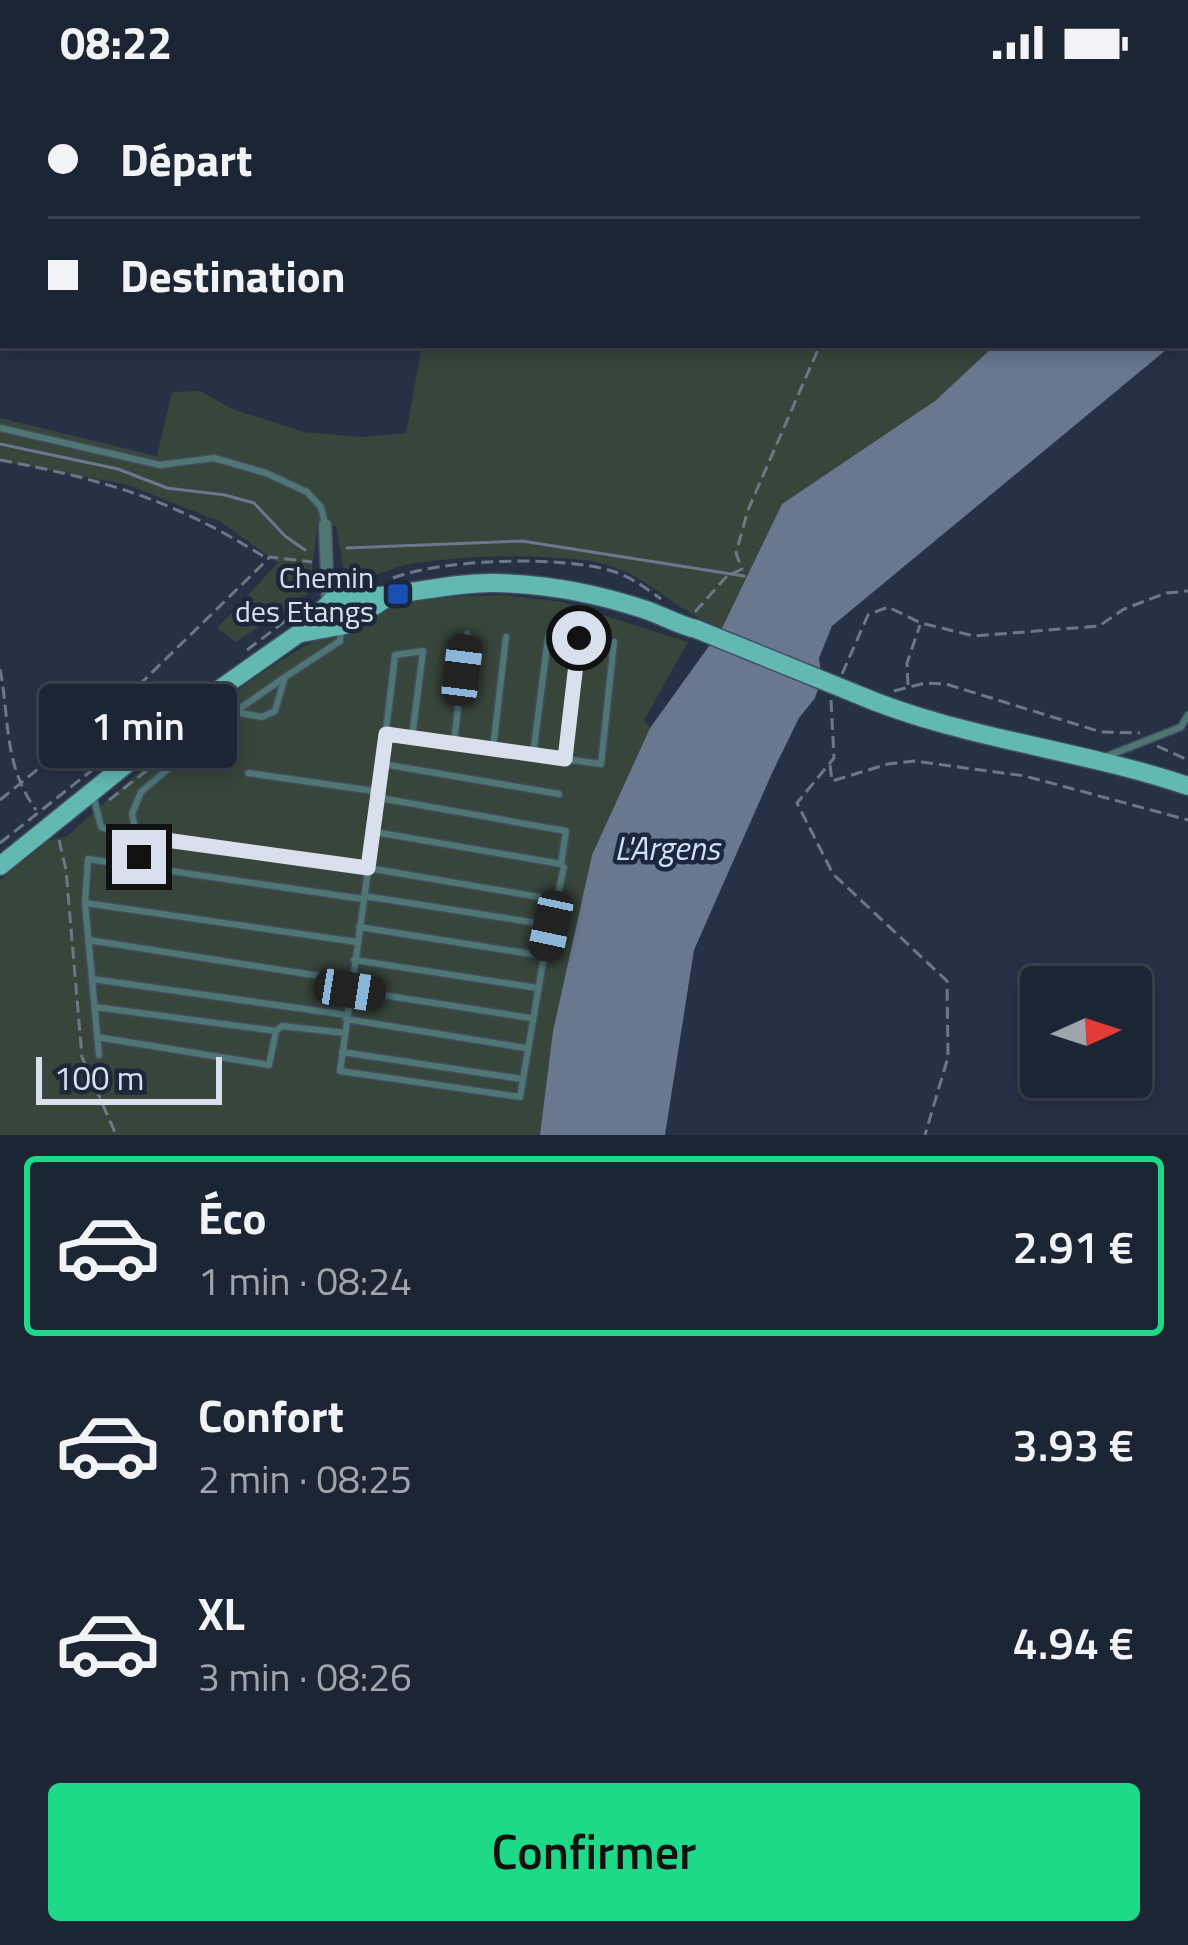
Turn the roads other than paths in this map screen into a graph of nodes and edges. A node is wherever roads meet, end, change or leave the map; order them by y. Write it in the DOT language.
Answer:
graph roads {
  1 [pos="0,428"];
  2 [pos="325,525"];
  3 [pos="340,611"];
  4 [pos="466,634"];
  5 [pos="506,637"];
  6 [pos="548,638"];
  7 [pos="579,638"];
  8 [pos="614,642"];
  9 [pos="285,677"];
  10 [pos="235,712"];
  11 [pos="1188,715"];
  12 [pos="386,734"];
  13 [pos="412,736"];
  14 [pos="454,742"];
  15 [pos="494,749"];
  16 [pos="533,755"];
  17 [pos="1101,758"];
  18 [pos="565,759"];
  19 [pos="383,764"];
  20 [pos="248,773"];
  21 [pos="1188,786"];
  22 [pos="93,791"];
  23 [pos="559,794"];
  24 [pos="380,795"];
  25 [pos="374,832"];
  26 [pos="137,836"];
  27 [pos="561,864"];
  28 [pos="0,866"];
  29 [pos="144,868"];
  30 [pos="368,868"];
  31 [pos="363,898"];
  32 [pos="557,900"];
  33 [pos="85,902"];
  34 [pos="551,926"];
  35 [pos="359,927"];
  36 [pos="88,940"];
  37 [pos="357,942"];
  38 [pos="544,956"];
  39 [pos="354,960"];
  40 [pos="92,979"];
  41 [pos="351,985"];
  42 [pos="538,988"];
  43 [pos="95,1006"];
  44 [pos="346,1017"];
  45 [pos="531,1018"];
  46 [pos="276,1031"];
  47 [pos="345,1033"];
  48 [pos="97,1037"];
  49 [pos="527,1048"];
  50 [pos="342,1052"];
  51 [pos="99,1055"];
  52 [pos="522,1079"];
  1 -- 2 [label="lane"];
  2 -- 3 [label="street"];
  3 -- 9 [label="lane"];
  3 -- 17 [label="main road, bridge"];
  3 -- 22 [label="main road"];
  4 -- 14 [label="lane"];
  5 -- 15 [label="lane"];
  6 -- 16 [label="lane"];
  7 -- 18 [label="lane"];
  8 -- 18 [label="lane"];
  9 -- 10 [label="lane"];
  9 -- 10 [label="lane"];
  10 -- 26 [label="lane"];
  11 -- 17 [label="lane"];
  12 -- 13 [label="lane"];
  12 -- 13 [label="lane"];
  12 -- 19 [label="lane"];
  13 -- 14 [label="lane"];
  14 -- 15 [label="lane"];
  15 -- 16 [label="lane"];
  16 -- 18 [label="lane"];
  17 -- 21 [label="main road"];
  19 -- 23 [label="lane"];
  19 -- 24 [label="lane"];
  20 -- 24 [label="lane"];
  22 -- 26 [label="lane"];
  22 -- 28 [label="main road"];
  24 -- 25 [label="lane"];
  24 -- 27 [label="lane"];
  25 -- 27 [label="lane"];
  25 -- 30 [label="lane"];
  26 -- 29 [label="lane"];
  26 -- 30 [label="lane"];
  27 -- 32 [label="lane"];
  29 -- 31 [label="lane"];
  29 -- 33 [label="lane"];
  30 -- 31 [label="lane"];
  30 -- 32 [label="lane"];
  31 -- 34 [label="lane"];
  31 -- 35 [label="lane"];
  32 -- 34 [label="lane"];
  33 -- 36 [label="lane"];
  33 -- 37 [label="lane"];
  34 -- 38 [label="lane"];
  35 -- 37 [label="lane"];
  35 -- 38 [label="lane"];
  36 -- 40 [label="lane"];
  36 -- 41 [label="lane"];
  37 -- 39 [label="lane"];
  38 -- 42 [label="lane"];
  39 -- 41 [label="lane"];
  39 -- 42 [label="lane"];
  40 -- 43 [label="lane"];
  40 -- 44 [label="lane"];
  41 -- 44 [label="lane"];
  41 -- 45 [label="lane"];
  42 -- 45 [label="lane"];
  43 -- 46 [label="lane"];
  43 -- 48 [label="lane"];
  44 -- 47 [label="lane"];
  44 -- 49 [label="lane"];
  45 -- 49 [label="lane"];
  46 -- 47 [label="lane"];
  46 -- 48 [label="lane"];
  47 -- 50 [label="lane"];
  48 -- 51 [label="lane"];
  49 -- 52 [label="lane"];
  50 -- 52 [label="lane"];
  50 -- 52 [label="lane"];
}
